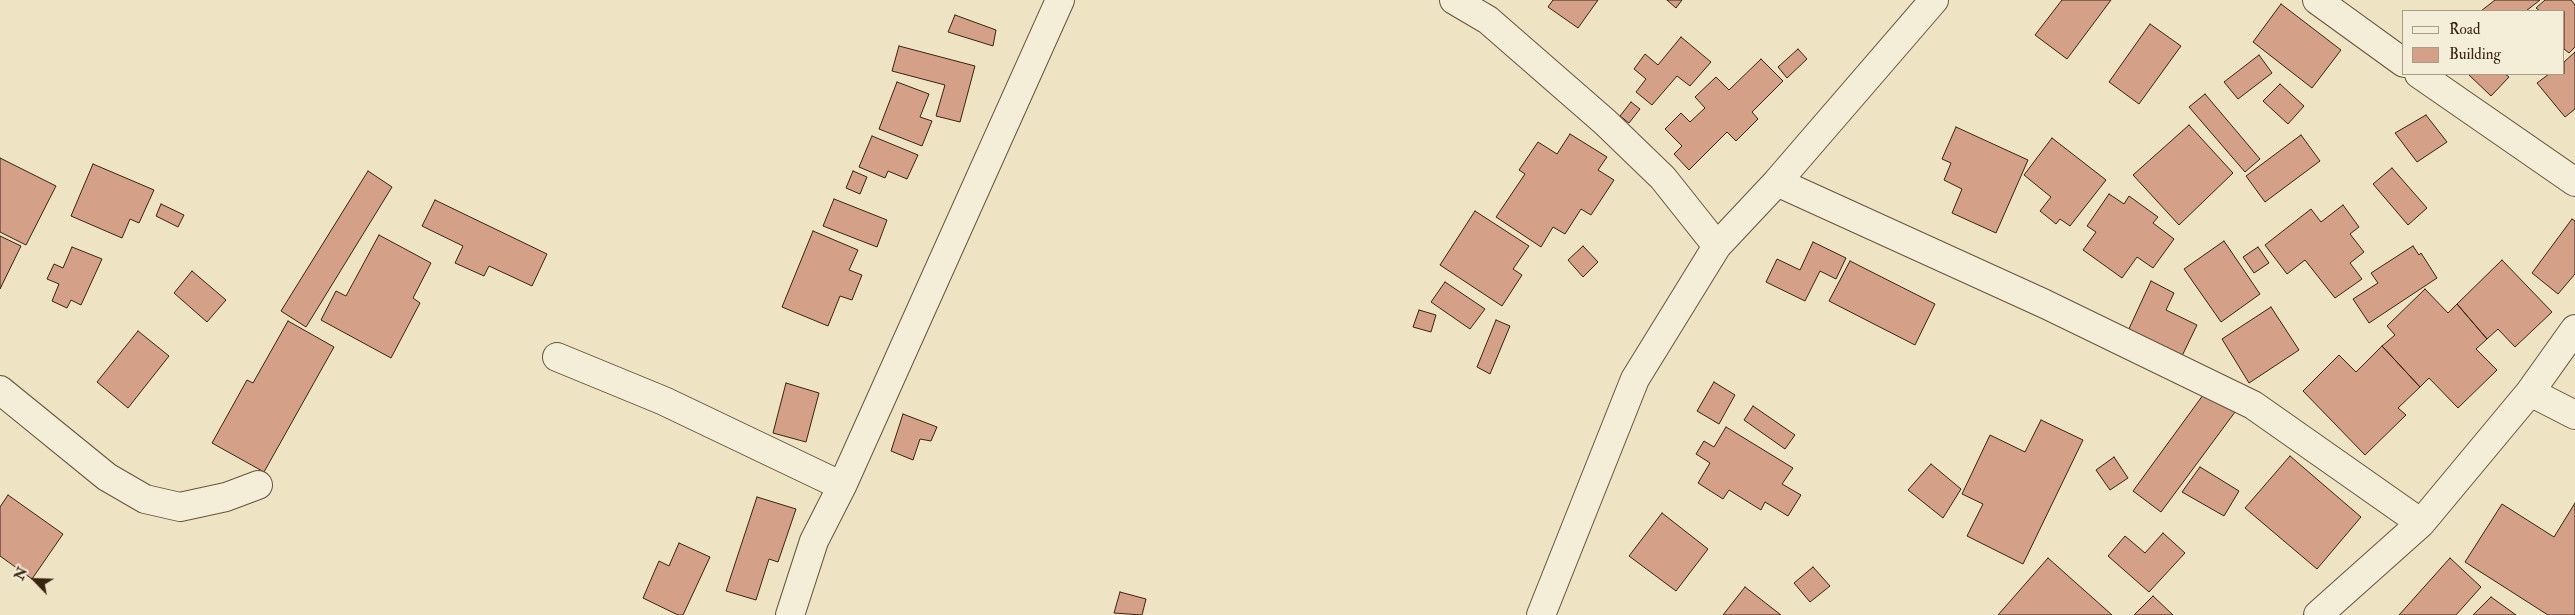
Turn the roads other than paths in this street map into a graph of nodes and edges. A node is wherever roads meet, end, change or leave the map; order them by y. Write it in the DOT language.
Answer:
graph roads {
  1 [pos="1060,0"];
  2 [pos="1454,0"];
  3 [pos="1934,0"];
  4 [pos="2317,0"];
  5 [pos="2402,62"];
  6 [pos="2421,75"];
  7 [pos="1777,182"];
  8 [pos="2575,182"];
  9 [pos="1717,246"];
  10 [pos="2575,329"];
  11 [pos="558,357"];
  12 [pos="0,390"];
  13 [pos="2530,392"];
  14 [pos="2575,416"];
  15 [pos="258,485"];
  16 [pos="842,486"];
  17 [pos="2421,523"];
  18 [pos="790,615"];
  19 [pos="1541,615"];
  20 [pos="2318,615"];
  1 -- 16 [label="street"];
  2 -- 9 [label="street"];
  3 -- 7 [label="street"];
  4 -- 5 [label="street"];
  6 -- 8 [label="street"];
  7 -- 9 [label="street"];
  7 -- 17 [label="street"];
  9 -- 19 [label="street"];
  10 -- 13 [label="street"];
  11 -- 16 [label="street"];
  12 -- 15 [label="street"];
  13 -- 14 [label="street"];
  13 -- 17 [label="street"];
  16 -- 18 [label="street"];
  17 -- 20 [label="street"];
}
